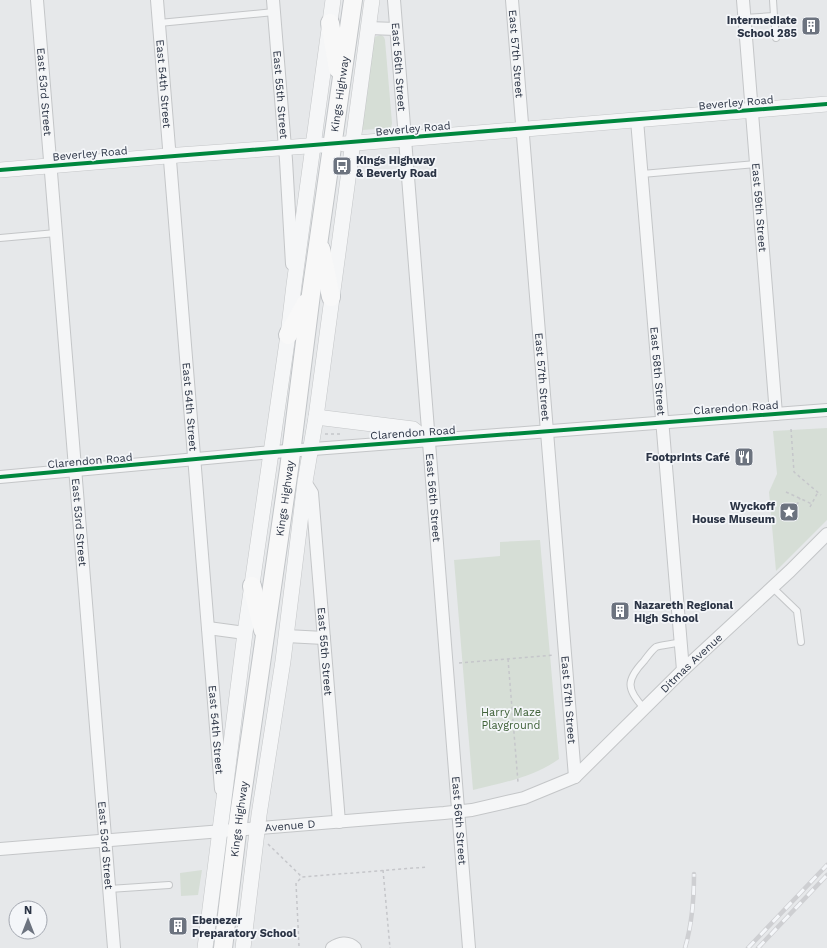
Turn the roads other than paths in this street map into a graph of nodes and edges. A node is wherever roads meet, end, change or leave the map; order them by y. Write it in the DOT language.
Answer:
graph roads {
  1 [pos="37,0"];
  2 [pos="157,0"];
  3 [pos="333,0"];
  4 [pos="372,0"];
  5 [pos="394,0"];
  6 [pos="512,0"];
  7 [pos="743,0"];
  8 [pos="773,0"];
  9 [pos="354,5"];
  10 [pos="273,6"];
  11 [pos="774,16"];
  12 [pos="744,18"];
  13 [pos="159,23"];
  14 [pos="330,23"];
  15 [pos="368,28"];
  16 [pos="396,28"];
  17 [pos="776,38"];
  18 [pos="341,83"];
  19 [pos="827,104"];
  20 [pos="752,110"];
  21 [pos="637,120"];
  22 [pos="522,129"];
  23 [pos="404,139"];
  24 [pos="352,143"];
  25 [pos="332,144"];
  26 [pos="313,146"];
  27 [pos="285,148"];
  28 [pos="170,156"];
  29 [pos="756,164"];
  30 [pos="51,166"];
  31 [pos="0,170"];
  32 [pos="642,174"];
  33 [pos="56,233"];
  34 [pos="319,237"];
  35 [pos="0,238"];
  36 [pos="294,285"];
  37 [pos="311,294"];
  38 [pos="331,297"];
  39 [pos="288,335"];
  40 [pos="827,410"];
  41 [pos="776,414"];
  42 [pos="316,417"];
  43 [pos="662,423"];
  44 [pos="547,432"];
  45 [pos="428,441"];
  46 [pos="310,450"];
  47 [pos="292,451"];
  48 [pos="270,453"];
  49 [pos="194,460"];
  50 [pos="76,471"];
  51 [pos="0,478"];
  52 [pos="306,482"];
  53 [pos="827,534"];
  54 [pos="252,586"];
  55 [pos="772,587"];
  56 [pos="208,628"];
  57 [pos="245,633"];
  58 [pos="286,636"];
  59 [pos="324,638"];
  60 [pos="265,640"];
  61 [pos="680,642"];
  62 [pos="801,642"];
  63 [pos="683,670"];
  64 [pos="644,708"];
  65 [pos="575,777"];
  66 [pos="459,811"];
  67 [pos="223,812"];
  68 [pos="339,822"];
  69 [pos="229,831"];
  70 [pos="261,835"];
  71 [pos="105,841"];
  72 [pos="0,849"];
  73 [pos="169,885"];
  74 [pos="109,889"];
  75 [pos="114,948"];
  76 [pos="205,948"];
  77 [pos="223,948"];
  78 [pos="242,948"];
  79 [pos="332,948"];
  80 [pos="355,948"];
  81 [pos="469,948"];
  1 -- 30 [label="street, East 53rd Street"];
  2 -- 13 [label="street, East 54th Street"];
  3 -- 14 [label="street, Kings Highway"];
  4 -- 15 [label="street, Kings Highway"];
  5 -- 16 [label="street, East 56th Street"];
  6 -- 22 [label="street, East 57th Street"];
  7 -- 12 [label="street, East 59th Street"];
  8 -- 11 [label="lane"];
  9 -- 18 [label="main road, Kings Highway"];
  10 -- 13 [label="lane"];
  10 -- 27 [label="street, East 55th Street"];
  11 -- 12 [label="lane"];
  11 -- 17 [label="lane"];
  12 -- 20 [label="street, East 59th Street"];
  13 -- 28 [label="street, East 54th Street"];
  14 -- 18 [label="main road"];
  14 -- 26 [label="street, Kings Highway"];
  15 -- 16 [label="street"];
  15 -- 24 [label="street, Kings Highway"];
  16 -- 23 [label="street, East 56th Street"];
  18 -- 25 [label="main road, Kings Highway"];
  19 -- 20 [label="street, Beverley Road"];
  20 -- 21 [label="street, Beverley Road"];
  20 -- 29 [label="street, East 59th Street"];
  21 -- 22 [label="street, Beverley Road"];
  21 -- 32 [label="street, East 58th Street"];
  22 -- 23 [label="street, Beverley Road"];
  22 -- 44 [label="street, East 57th Street"];
  23 -- 24 [label="street, Beverley Road"];
  23 -- 45 [label="street, East 56th Street"];
  24 -- 25 [label="street, Beverley Road"];
  24 -- 38 [label="street, Kings Highway"];
  25 -- 26 [label="street, Beverley Road"];
  25 -- 34 [label="main road, Kings Highway"];
  26 -- 27 [label="street, Beverley Road"];
  26 -- 36 [label="street, Kings Highway"];
  27 -- 28 [label="street, Beverley Road"];
  27 -- 36 [label="street, East 55th Street"];
  28 -- 30 [label="street, Beverley Road"];
  28 -- 49 [label="street, East 54th Street"];
  29 -- 32 [label="lane"];
  29 -- 41 [label="street, East 59th Street"];
  30 -- 31 [label="street, Beverley Road"];
  30 -- 33 [label="street, East 53rd Street"];
  32 -- 43 [label="street, East 58th Street"];
  33 -- 35 [label="lane"];
  33 -- 50 [label="street, East 53rd Street"];
  34 -- 37 [label="main road, Kings Highway"];
  34 -- 38 [label="main road"];
  36 -- 39 [label="street, Kings Highway"];
  37 -- 39 [label="main road"];
  37 -- 47 [label="main road, Kings Highway"];
  38 -- 42 [label="street, Kings Highway"];
  39 -- 48 [label="street, Kings Highway"];
  40 -- 41 [label="street, Clarendon Road"];
  41 -- 43 [label="street, Clarendon Road"];
  42 -- 45 [label="street"];
  42 -- 46 [label="street, Kings Highway"];
  43 -- 44 [label="street, Clarendon Road"];
  43 -- 61 [label="street, East 58th Street"];
  44 -- 45 [label="street, Clarendon Road"];
  44 -- 65 [label="street, East 57th Street"];
  45 -- 46 [label="street, Clarendon Road"];
  45 -- 66 [label="street, East 56th Street"];
  46 -- 47 [label="street, Clarendon Road"];
  46 -- 52 [label="street, Kings Highway"];
  47 -- 48 [label="street, Clarendon Road"];
  47 -- 60 [label="main road, Kings Highway"];
  48 -- 49 [label="street, Clarendon Road"];
  48 -- 54 [label="street, Kings Highway"];
  49 -- 50 [label="street, Clarendon Road"];
  49 -- 56 [label="street, East 54th Street"];
  50 -- 51 [label="street, Clarendon Road"];
  50 -- 71 [label="street, East 53rd Street"];
  52 -- 58 [label="street, Kings Highway"];
  52 -- 59 [label="street, East 55th Street"];
  53 -- 55 [label="street, Ditmas Avenue"];
  54 -- 57 [label="street, Kings Highway"];
  54 -- 60 [label="main road"];
  55 -- 62 [label="lane"];
  55 -- 63 [label="street, Ditmas Avenue"];
  56 -- 57 [label="street"];
  56 -- 67 [label="street, East 54th Street"];
  57 -- 67 [label="street, Kings Highway"];
  58 -- 59 [label="street"];
  58 -- 70 [label="street, Kings Highway"];
  59 -- 68 [label="street, East 55th Street"];
  60 -- 69 [label="main road, Kings Highway"];
  61 -- 63 [label="street, East 58th Street"];
  61 -- 64 [label="lane"];
  63 -- 64 [label="street, Ditmas Avenue"];
  64 -- 65 [label="street, Ditmas Avenue"];
  65 -- 66 [label="street, Avenue D"];
  66 -- 68 [label="street, Avenue D"];
  66 -- 81 [label="street, East 56th Street"];
  67 -- 69 [label="street, Kings Highway"];
  68 -- 70 [label="street, Avenue D"];
  69 -- 70 [label="street, Avenue D"];
  69 -- 71 [label="street, Avenue D"];
  69 -- 76 [label="street, Kings Highway"];
  69 -- 77 [label="main road, Kings Highway"];
  70 -- 78 [label="street, Kings Highway"];
  71 -- 72 [label="street, Avenue D"];
  71 -- 74 [label="street, East 53rd Street"];
  73 -- 74 [label="lane"];
  74 -- 75 [label="street, East 53rd Street"];
  79 -- 80 [label="street"];
}
